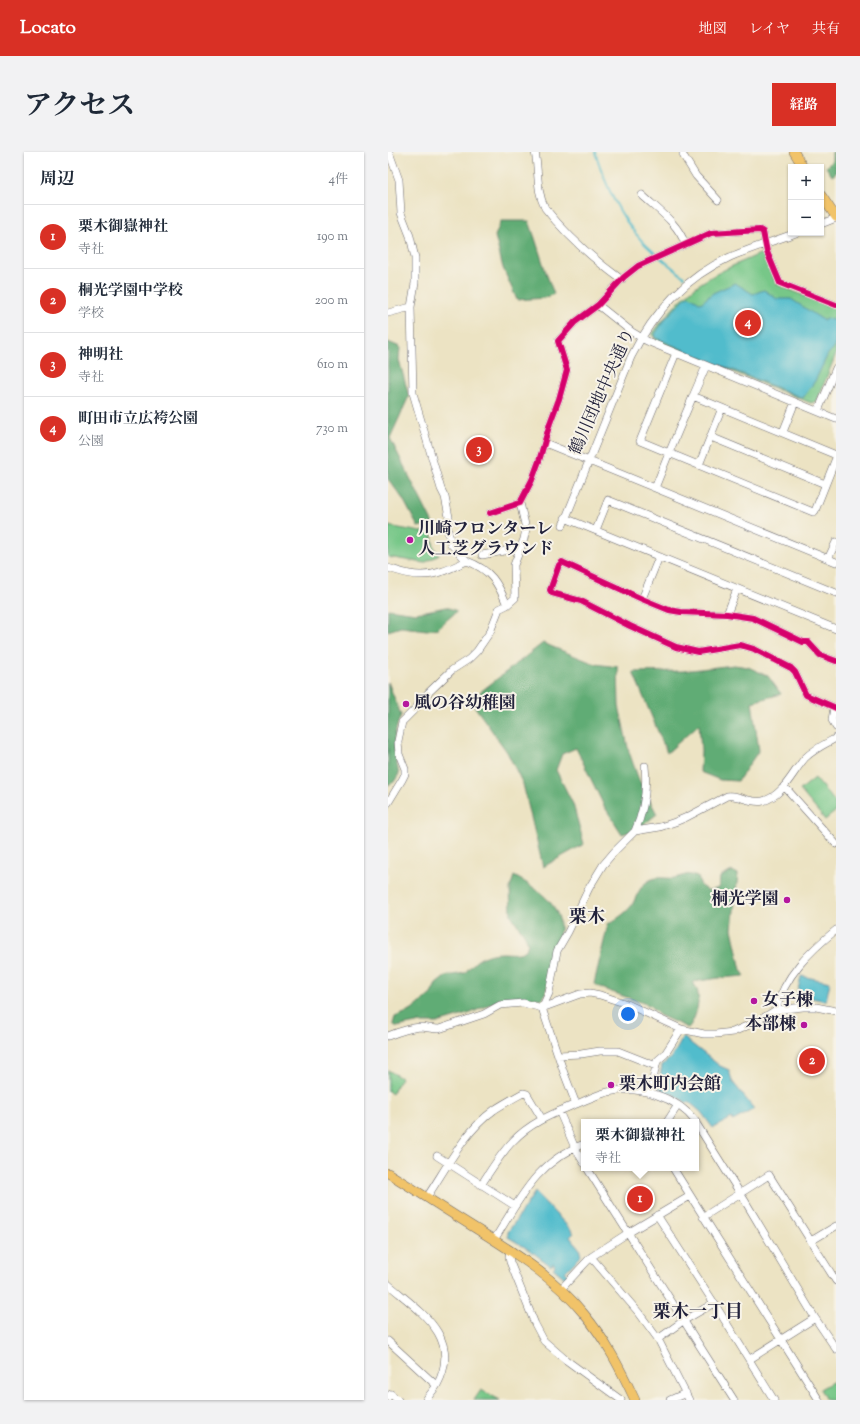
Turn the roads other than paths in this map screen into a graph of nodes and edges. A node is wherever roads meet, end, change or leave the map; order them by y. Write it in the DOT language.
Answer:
graph roads {
  1 [pos="389,152"];
  2 [pos="535,152"];
  3 [pos="683,152"];
  4 [pos="794,152"];
  5 [pos="801,164"];
  6 [pos="642,195"];
  7 [pos="718,200"];
  8 [pos="824,200"];
  9 [pos="836,218"];
  10 [pos="824,223"];
  11 [pos="788,236"];
  12 [pos="685,244"];
  13 [pos="766,244"];
  14 [pos="622,280"];
  15 [pos="598,305"];
  16 [pos="836,305"];
  17 [pos="412,307"];
  18 [pos="388,313"];
  19 [pos="641,338"];
  20 [pos="676,353"];
  21 [pos="706,366"];
  22 [pos="836,368"];
  23 [pos="694,396"];
  24 [pos="795,402"];
  25 [pos="722,408"];
  26 [pos="818,411"];
  27 [pos="836,419"];
  28 [pos="783,432"];
  29 [pos="710,437"];
  30 [pos="545,443"];
  31 [pos="669,453"];
  32 [pos="836,455"];
  33 [pos="836,458"];
  34 [pos="588,461"];
  35 [pos="698,465"];
  36 [pos="825,484"];
  37 [pos="655,488"];
  38 [pos="520,503"];
  39 [pos="490,513"];
  40 [pos="596,530"];
  41 [pos="836,542"];
  42 [pos="521,548"];
  43 [pos="482,555"];
  44 [pos="659,557"];
  45 [pos="828,559"];
  46 [pos="467,561"];
  47 [pos="836,562"];
  48 [pos="388,568"];
  49 [pos="737,589"];
  50 [pos="836,593"];
  51 [pos="642,599"];
  52 [pos="507,605"];
  53 [pos="727,614"];
  54 [pos="836,629"];
  55 [pos="836,661"];
  56 [pos="835,708"];
  57 [pos="836,727"];
  58 [pos="836,738"];
  59 [pos="645,766"];
  60 [pos="784,786"];
  61 [pos="388,803"];
  62 [pos="635,830"];
  63 [pos="836,844"];
  64 [pos="836,930"];
  65 [pos="542,1008"];
  66 [pos="776,1010"];
  67 [pos="836,1011"];
  68 [pos="681,1029"];
  69 [pos="388,1036"];
  70 [pos="558,1055"];
  71 [pos="656,1066"];
  72 [pos="650,1093"];
  73 [pos="576,1104"];
  74 [pos="678,1105"];
  75 [pos="559,1111"];
  76 [pos="542,1119"];
  77 [pos="669,1119"];
  78 [pos="693,1119"];
  79 [pos="699,1127"];
  80 [pos="581,1145"];
  81 [pos="575,1148"];
  82 [pos="437,1156"];
  83 [pos="581,1158"];
  84 [pos="449,1164"];
  85 [pos="589,1171"];
  86 [pos="675,1171"];
  87 [pos="388,1173"];
  88 [pos="482,1185"];
  89 [pos="741,1194"];
  90 [pos="690,1196"];
  91 [pos="427,1197"];
  92 [pos="515,1206"];
  93 [pos="658,1216"];
  94 [pos="703,1217"];
  95 [pos="836,1226"];
  96 [pos="628,1233"];
  97 [pos="494,1240"];
  98 [pos="812,1242"];
  99 [pos="510,1250"];
  100 [pos="591,1257"];
  101 [pos="836,1281"];
  102 [pos="388,1284"];
  103 [pos="561,1289"];
  104 [pos="714,1303"];
  105 [pos="815,1318"];
  106 [pos="683,1321"];
  107 [pos="658,1339"];
  108 [pos="781,1340"];
  109 [pos="388,1341"];
  110 [pos="836,1349"];
  111 [pos="750,1359"];
  112 [pos="436,1385"];
  113 [pos="688,1396"];
  114 [pos="388,1397"];
  115 [pos="398,1400"];
  116 [pos="426,1400"];
  117 [pos="621,1400"];
  118 [pos="635,1400"];
  119 [pos="670,1400"];
  120 [pos="734,1400"];
  121 [pos="774,1400"];
  122 [pos="819,1400"];
  1 -- 17 [label="street"];
  2 -- 14 [label="street"];
  3 -- 7 [label="street"];
  4 -- 5 [label="main road"];
  6 -- 12 [label="street"];
  8 -- 9 [label="main road"];
  9 -- 10 [label="street"];
  11 -- 13 [label="street, 鶴川団地中央通り"];
  12 -- 13 [label="street"];
  12 -- 14 [label="street"];
  13 -- 16 [label="street"];
  13 -- 19 [label="street, 鶴川団地中央通り"];
  14 -- 15 [label="street"];
  15 -- 19 [label="street"];
  15 -- 30 [label="street"];
  17 -- 18 [label="street"];
  17 -- 46 [label="street"];
  19 -- 20 [label="street"];
  19 -- 34 [label="street, 鶴川団地中央通り"];
  20 -- 21 [label="street"];
  20 -- 31 [label="street"];
  21 -- 23 [label="street"];
  21 -- 24 [label="street"];
  22 -- 26 [label="street"];
  23 -- 25 [label="street"];
  23 -- 31 [label="street"];
  24 -- 26 [label="street"];
  24 -- 28 [label="street"];
  25 -- 28 [label="street"];
  25 -- 29 [label="street"];
  26 -- 27 [label="street"];
  28 -- 32 [label="street"];
  29 -- 35 [label="street"];
  29 -- 36 [label="street"];
  30 -- 34 [label="street"];
  30 -- 38 [label="street"];
  31 -- 35 [label="street"];
  31 -- 37 [label="street"];
  33 -- 36 [label="street"];
  34 -- 37 [label="street"];
  34 -- 40 [label="street, 鶴川団地中央通り"];
  35 -- 36 [label="street"];
  37 -- 45 [label="street"];
  38 -- 39 [label="street"];
  38 -- 42 [label="street"];
  40 -- 44 [label="street"];
  40 -- 50 [label="street"];
  41 -- 45 [label="street"];
  42 -- 43 [label="street"];
  42 -- 52 [label="street"];
  44 -- 49 [label="street"];
  44 -- 51 [label="street"];
  45 -- 47 [label="street"];
  46 -- 48 [label="street"];
  46 -- 52 [label="street"];
  49 -- 53 [label="street"];
  49 -- 54 [label="street"];
  51 -- 53 [label="street"];
  51 -- 56 [label="street"];
  52 -- 61 [label="street"];
  53 -- 55 [label="street"];
  56 -- 57 [label="street"];
  58 -- 60 [label="street"];
  59 -- 62 [label="street"];
  60 -- 62 [label="street"];
  60 -- 63 [label="street"];
  62 -- 65 [label="street"];
  64 -- 66 [label="street"];
  65 -- 68 [label="street"];
  65 -- 69 [label="street"];
  65 -- 70 [label="street"];
  66 -- 67 [label="street"];
  66 -- 68 [label="street"];
  68 -- 71 [label="street"];
  70 -- 71 [label="street"];
  70 -- 73 [label="street"];
  71 -- 72 [label="street"];
  72 -- 73 [label="street"];
  72 -- 74 [label="street"];
  73 -- 75 [label="street"];
  74 -- 77 [label="street"];
  74 -- 78 [label="street"];
  75 -- 76 [label="street"];
  75 -- 81 [label="street"];
  76 -- 84 [label="street"];
  76 -- 88 [label="street"];
  79 -- 89 [label="street"];
  80 -- 81 [label="street"];
  81 -- 83 [label="street"];
  81 -- 92 [label="street"];
  82 -- 84 [label="street"];
  84 -- 88 [label="street"];
  84 -- 91 [label="street"];
  85 -- 96 [label="street"];
  86 -- 90 [label="street"];
  87 -- 91 [label="main road"];
  88 -- 92 [label="street"];
  89 -- 94 [label="street"];
  89 -- 98 [label="street"];
  89 -- 105 [label="street"];
  90 -- 93 [label="street"];
  90 -- 94 [label="street"];
  91 -- 97 [label="main road"];
  92 -- 97 [label="street"];
  93 -- 96 [label="street"];
  93 -- 104 [label="street"];
  94 -- 108 [label="street"];
  95 -- 98 [label="street"];
  96 -- 100 [label="street"];
  96 -- 106 [label="street"];
  97 -- 99 [label="main road"];
  98 -- 101 [label="street"];
  99 -- 103 [label="main road"];
  99 -- 117 [label="street"];
  100 -- 103 [label="street"];
  100 -- 107 [label="street"];
  102 -- 112 [label="street"];
  103 -- 118 [label="main road"];
  104 -- 106 [label="street"];
  104 -- 111 [label="street"];
  105 -- 108 [label="street"];
  105 -- 110 [label="street"];
  106 -- 107 [label="street"];
  106 -- 120 [label="street"];
  107 -- 113 [label="street"];
  108 -- 111 [label="street"];
  108 -- 122 [label="street"];
  109 -- 112 [label="street"];
  111 -- 121 [label="street"];
  112 -- 116 [label="street"];
  113 -- 119 [label="street"];
  114 -- 115 [label="street"];
}
